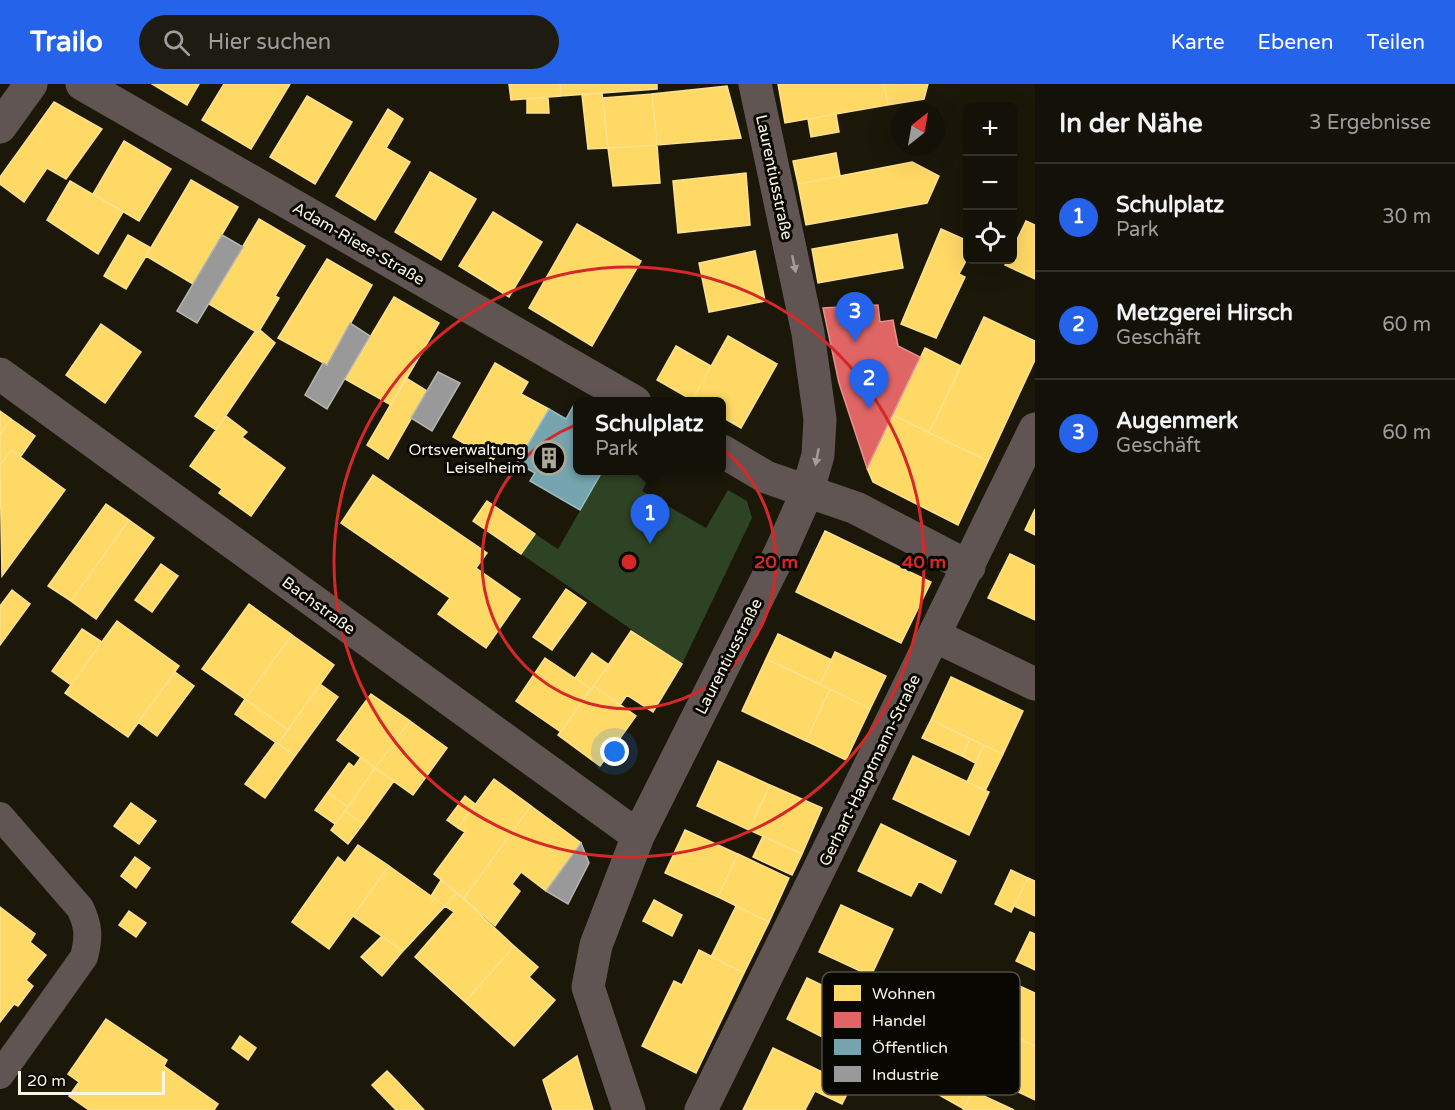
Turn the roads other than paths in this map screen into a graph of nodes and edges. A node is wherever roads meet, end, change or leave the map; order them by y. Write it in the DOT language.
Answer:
graph roads {
  1 [pos="31,84"];
  2 [pos="82,84"];
  3 [pos="755,84"];
  4 [pos="0,127"];
  5 [pos="0,374"];
  6 [pos="626,397"];
  7 [pos="1035,429"];
  8 [pos="726,453"];
  9 [pos="808,490"];
  10 [pos="969,567"];
  11 [pos="935,636"];
  12 [pos="1035,684"];
  13 [pos="0,816"];
  14 [pos="638,836"];
  15 [pos="0,1075"];
  16 [pos="630,1110"];
  17 [pos="701,1110"];
  1 -- 4 [label="street"];
  2 -- 6 [label="street, Adam-Riese-Straße"];
  3 -- 9 [label="street, Laurentiusstraße, one-way"];
  5 -- 14 [label="street, Bachstraße"];
  7 -- 10 [label="street, Gerhart-Hauptmann-Straße"];
  8 -- 9 [label="street"];
  9 -- 10 [label="street"];
  9 -- 14 [label="street, Laurentiusstraße"];
  10 -- 11 [label="street, Gerhart-Hauptmann-Straße"];
  11 -- 12 [label="street"];
  11 -- 17 [label="street, Gerhart-Hauptmann-Straße"];
  13 -- 15 [label="lane"];
  14 -- 16 [label="street, Laurentiusstraße"];
}
